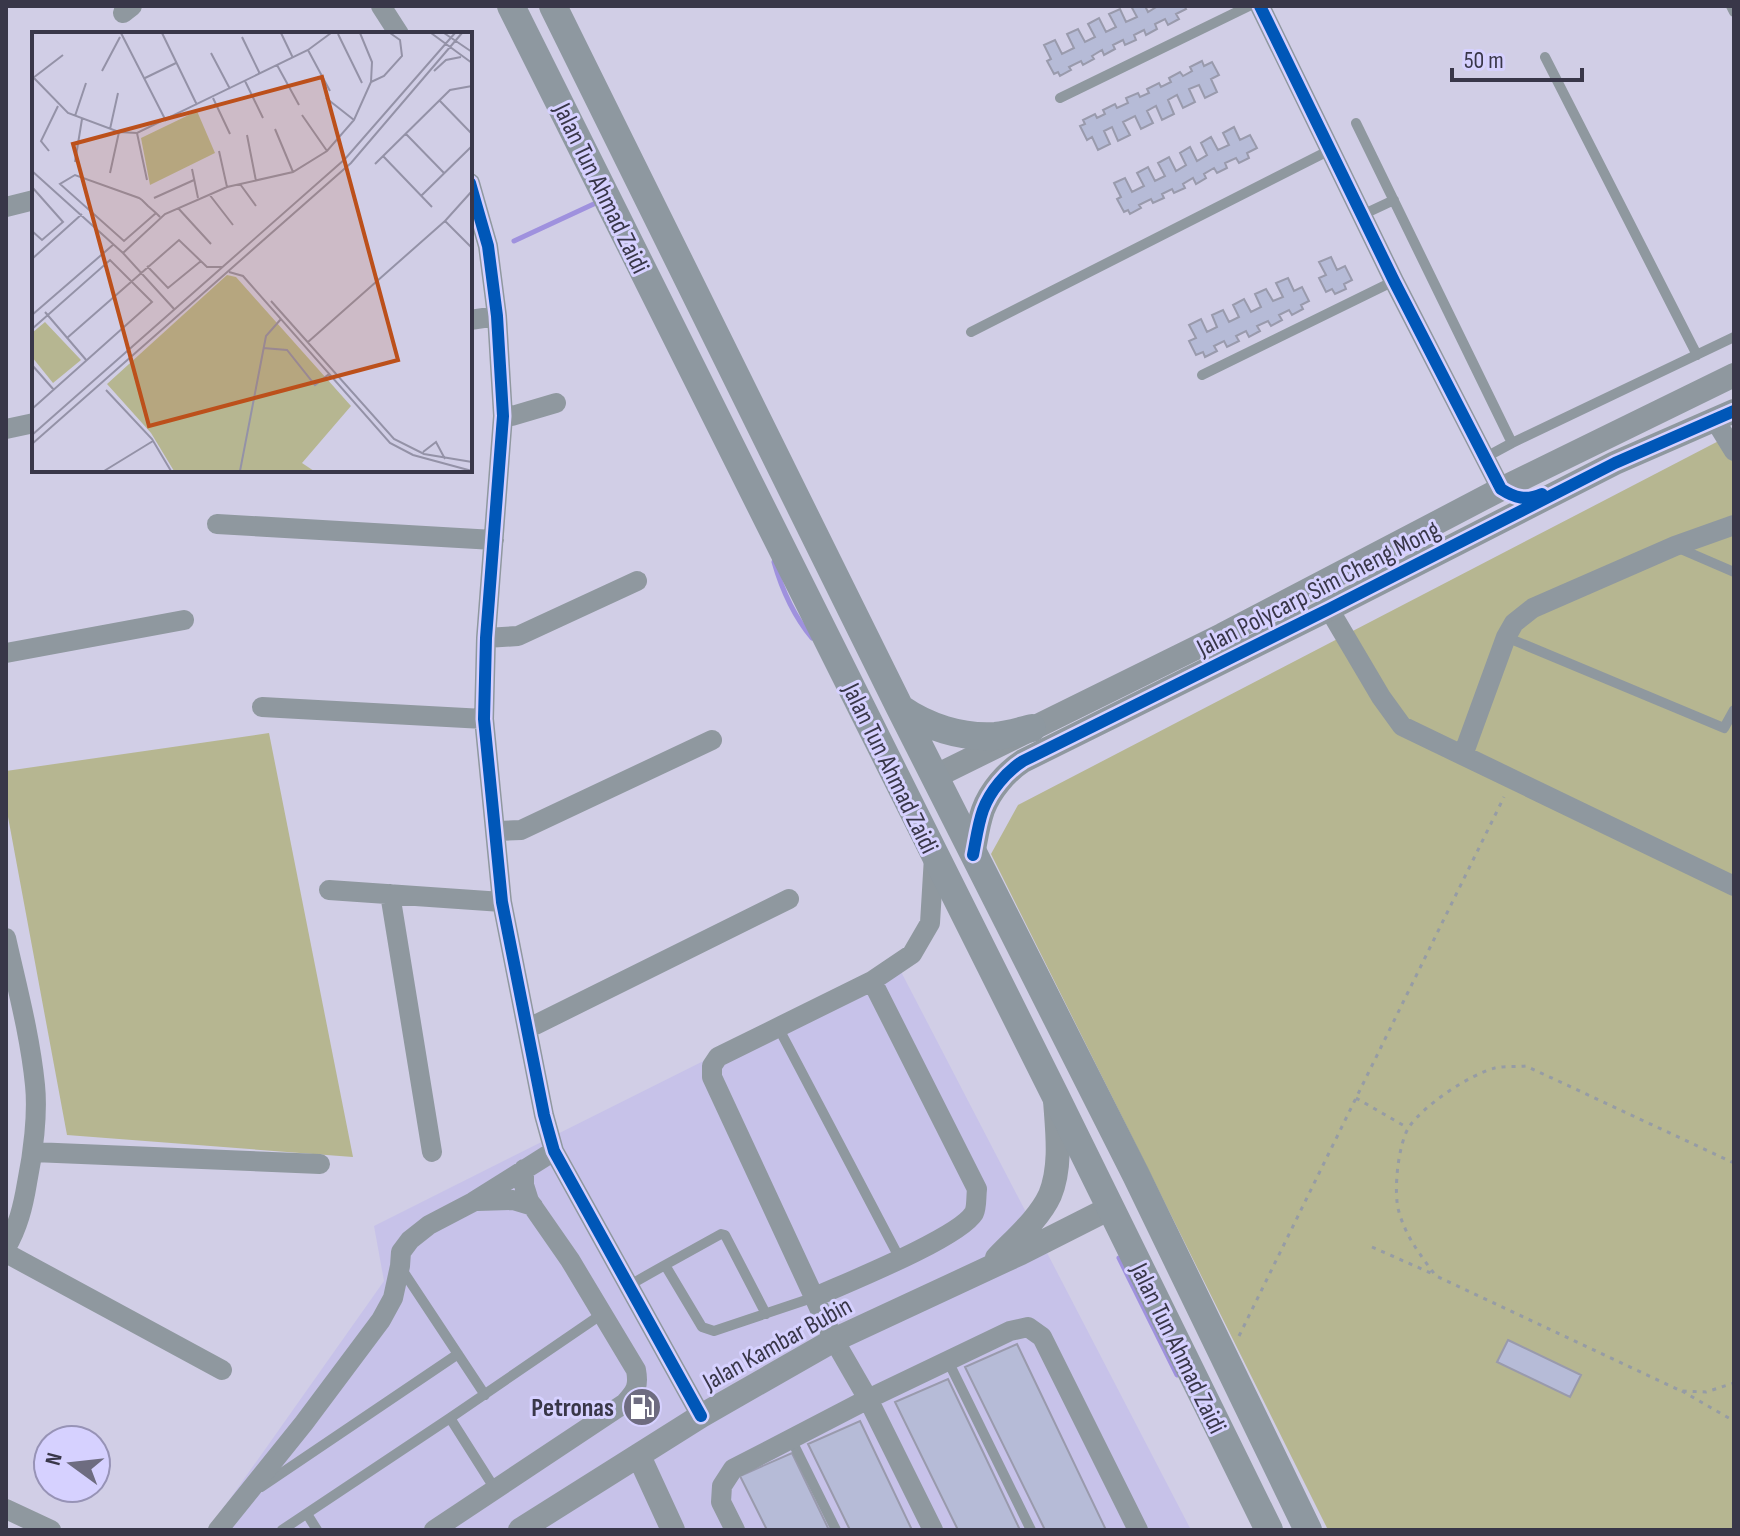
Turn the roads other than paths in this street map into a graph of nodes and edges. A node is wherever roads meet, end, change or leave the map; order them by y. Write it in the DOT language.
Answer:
graph roads {
  1 [pos="381,6"];
  2 [pos="511,6"];
  3 [pos="553,6"];
  4 [pos="1249,6"];
  5 [pos="1260,6"];
  6 [pos="1731,6"];
  7 [pos="1734,12"];
  8 [pos="398,32"];
  9 [pos="1545,57"];
  10 [pos="1060,98"];
  11 [pos="1356,123"];
  12 [pos="1330,150"];
  13 [pos="472,190"];
  14 [pos="32,200"];
  15 [pos="1394,200"];
  16 [pos="6,207"];
  17 [pos="1362,215"];
  18 [pos="1394,281"];
  19 [pos="497,316"];
  20 [pos="472,320"];
  21 [pos="971,332"];
  22 [pos="1734,337"];
  23 [pos="1697,355"];
  24 [pos="1202,375"];
  25 [pos="1734,375"];
  26 [pos="556,403"];
  27 [pos="503,416"];
  28 [pos="1724,416"];
  29 [pos="32,423"];
  30 [pos="6,429"];
  31 [pos="1512,443"];
  32 [pos="1734,451"];
  33 [pos="1486,457"];
  34 [pos="1615,463"];
  35 [pos="1501,489"];
  36 [pos="217,524"];
  37 [pos="1734,525"];
  38 [pos="494,540"];
  39 [pos="1450,546"];
  40 [pos="1675,546"];
  41 [pos="1734,572"];
  42 [pos="637,581"];
  43 [pos="1329,609"];
  44 [pos="184,620"];
  45 [pos="1222,635"];
  46 [pos="1506,637"];
  47 [pos="486,638"];
  48 [pos="6,653"];
  49 [pos="262,707"];
  50 [pos="900,708"];
  51 [pos="1734,710"];
  52 [pos="484,719"];
  53 [pos="1032,728"];
  54 [pos="712,740"];
  55 [pos="1463,755"];
  56 [pos="934,777"];
  57 [pos="495,831"];
  58 [pos="973,855"];
  59 [pos="934,856"];
  60 [pos="1734,886"];
  61 [pos="329,890"];
  62 [pos="390,894"];
  63 [pos="789,899"];
  64 [pos="502,902"];
  65 [pos="6,938"];
  66 [pos="9,968"];
  67 [pos="872,981"];
  68 [pos="778,1026"];
  69 [pos="527,1029"];
  70 [pos="1055,1095"];
  71 [pos="554,1151"];
  72 [pos="33,1152"];
  73 [pos="432,1152"];
  74 [pos="320,1164"];
  75 [pos="524,1169"];
  76 [pos="473,1202"];
  77 [pos="533,1206"];
  78 [pos="1110,1208"];
  79 [pos="6,1250"];
  80 [pos="900,1259"];
  81 [pos="665,1265"];
  82 [pos="400,1266"];
  83 [pos="986,1268"];
  84 [pos="628,1286"];
  85 [pos="815,1297"];
  86 [pos="602,1314"];
  87 [pos="766,1314"];
  88 [pos="834,1340"];
  89 [pos="458,1354"];
  90 [pos="948,1361"];
  91 [pos="222,1370"];
  92 [pos="485,1395"];
  93 [pos="868,1399"];
  94 [pos="701,1416"];
  95 [pos="450,1418"];
  96 [pos="791,1439"];
  97 [pos="639,1456"];
  98 [pos="495,1489"];
  99 [pos="243,1499"];
  100 [pos="6,1509"];
  101 [pos="307,1514"];
  102 [pos="445,1528"];
  103 [pos="51,1530"];
  104 [pos="218,1530"];
  105 [pos="282,1530"];
  106 [pos="317,1530"];
  107 [pos="520,1530"];
  108 [pos="673,1530"];
  109 [pos="735,1530"];
  110 [pos="836,1530"];
  111 [pos="933,1530"];
  112 [pos="1031,1530"];
  113 [pos="1138,1530"];
  114 [pos="1269,1530"];
  115 [pos="1308,1530"];
  1 -- 8 [label="street"];
  2 -- 59 [label="main road, Jalan Tun Ahmad Zaidi"];
  3 -- 50 [label="main road, Jalan Tun Ahmad Zaidi"];
  4 -- 10 [label="lane"];
  5 -- 12 [label="street"];
  6 -- 7 [label="lane"];
  9 -- 23 [label="lane"];
  11 -- 15 [label="lane"];
  12 -- 17 [label="street"];
  12 -- 21 [label="lane"];
  13 -- 19 [label="street"];
  14 -- 16 [label="street"];
  15 -- 17 [label="lane"];
  15 -- 31 [label="lane"];
  17 -- 18 [label="street"];
  18 -- 24 [label="lane"];
  18 -- 33 [label="street"];
  19 -- 20 [label="street"];
  19 -- 27 [label="street"];
  22 -- 23 [label="lane"];
  23 -- 31 [label="lane"];
  25 -- 35 [label="street, Jalan Polycarp Sim Cheng Mong"];
  26 -- 27 [label="street"];
  27 -- 38 [label="street"];
  28 -- 32 [label="street"];
  28 -- 34 [label="street, Jalan Polycarp Sim Cheng Mong"];
  29 -- 30 [label="street"];
  31 -- 33 [label="lane"];
  33 -- 35 [label="street"];
  34 -- 35 [label="street"];
  34 -- 39 [label="street, Jalan Polycarp Sim Cheng Mong"];
  35 -- 39 [label="street"];
  35 -- 45 [label="street, Jalan Polycarp Sim Cheng Mong"];
  36 -- 38 [label="street"];
  37 -- 40 [label="street"];
  38 -- 47 [label="street"];
  39 -- 43 [label="street, Jalan Polycarp Sim Cheng Mong"];
  40 -- 41 [label="lane"];
  40 -- 46 [label="street"];
  42 -- 47 [label="street"];
  43 -- 45 [label="street"];
  43 -- 55 [label="street"];
  43 -- 58 [label="street, Jalan Polycarp Sim Cheng Mong"];
  44 -- 48 [label="street"];
  45 -- 53 [label="street, Jalan Polycarp Sim Cheng Mong"];
  46 -- 51 [label="lane"];
  46 -- 55 [label="street"];
  47 -- 52 [label="street"];
  49 -- 52 [label="street"];
  50 -- 53 [label="main road"];
  50 -- 56 [label="main road, Jalan Tun Ahmad Zaidi"];
  52 -- 57 [label="street"];
  53 -- 56 [label="street, Jalan Polycarp Sim Cheng Mong"];
  54 -- 57 [label="street"];
  55 -- 60 [label="street"];
  56 -- 58 [label="main road, Jalan Tun Ahmad Zaidi"];
  57 -- 64 [label="street"];
  58 -- 115 [label="main road, Jalan Tun Ahmad Zaidi"];
  59 -- 67 [label="street"];
  59 -- 70 [label="main road, Jalan Tun Ahmad Zaidi"];
  61 -- 62 [label="street"];
  62 -- 64 [label="street"];
  62 -- 73 [label="street"];
  63 -- 69 [label="street"];
  64 -- 69 [label="street"];
  65 -- 66 [label="street"];
  66 -- 72 [label="street"];
  67 -- 68 [label="street"];
  67 -- 80 [label="street"];
  68 -- 80 [label="lane"];
  68 -- 85 [label="street"];
  69 -- 71 [label="street"];
  70 -- 78 [label="main road, Jalan Tun Ahmad Zaidi"];
  70 -- 83 [label="street"];
  71 -- 75 [label="street"];
  71 -- 84 [label="street"];
  72 -- 74 [label="street"];
  72 -- 79 [label="street"];
  75 -- 76 [label="street"];
  75 -- 77 [label="street"];
  76 -- 77 [label="street"];
  76 -- 82 [label="street"];
  77 -- 86 [label="street"];
  78 -- 83 [label="street, Jalan Kambar Bubin"];
  78 -- 114 [label="main road, Jalan Tun Ahmad Zaidi"];
  79 -- 91 [label="street"];
  80 -- 85 [label="street"];
  81 -- 84 [label="lane"];
  81 -- 87 [label="lane"];
  81 -- 87 [label="lane"];
  82 -- 89 [label="lane"];
  82 -- 99 [label="street"];
  83 -- 88 [label="street, Jalan Kambar Bubin"];
  84 -- 94 [label="street"];
  85 -- 87 [label="lane"];
  85 -- 88 [label="street"];
  86 -- 92 [label="lane"];
  86 -- 98 [label="street"];
  88 -- 93 [label="street"];
  88 -- 94 [label="street, Jalan Kambar Bubin"];
  89 -- 92 [label="lane"];
  89 -- 99 [label="lane"];
  90 -- 93 [label="street"];
  90 -- 112 [label="lane"];
  90 -- 113 [label="street"];
  92 -- 95 [label="lane"];
  93 -- 96 [label="street"];
  93 -- 111 [label="street"];
  94 -- 97 [label="street, Jalan Kambar Bubin"];
  95 -- 98 [label="lane"];
  95 -- 101 [label="lane"];
  96 -- 109 [label="street"];
  96 -- 110 [label="lane"];
  97 -- 107 [label="street, Jalan Kambar Bubin"];
  97 -- 108 [label="street"];
  98 -- 102 [label="street"];
  99 -- 104 [label="street"];
  100 -- 103 [label="street"];
  101 -- 105 [label="lane"];
  101 -- 106 [label="lane"];
}
